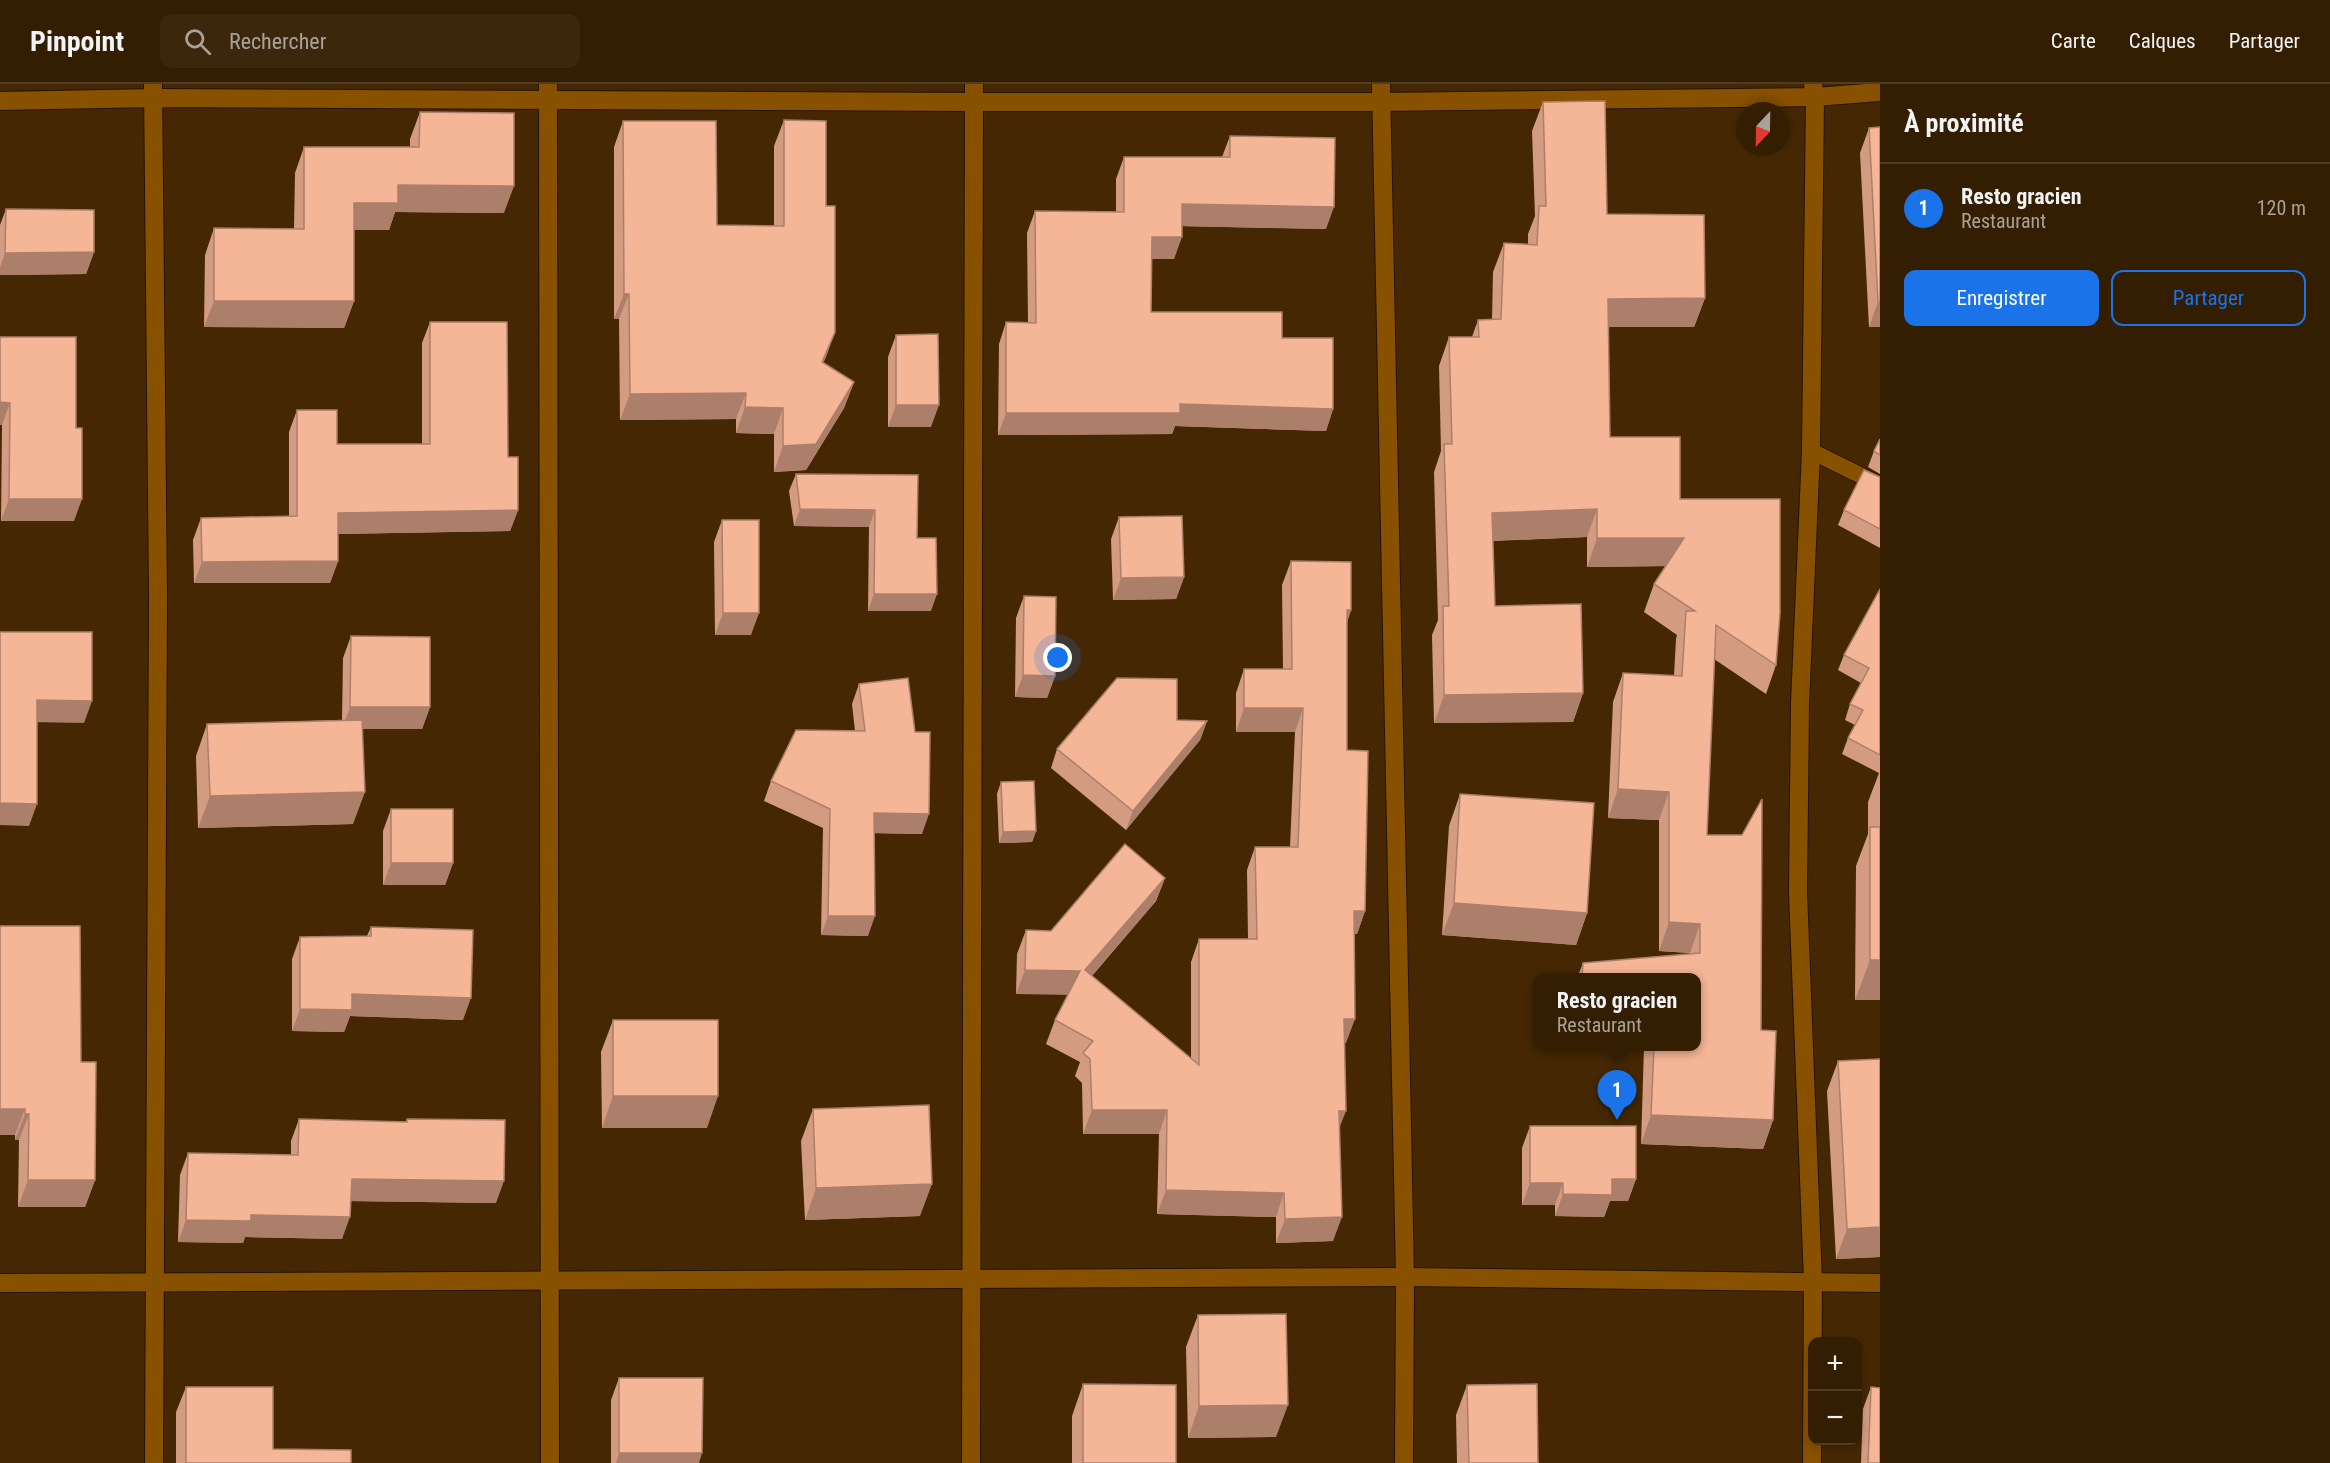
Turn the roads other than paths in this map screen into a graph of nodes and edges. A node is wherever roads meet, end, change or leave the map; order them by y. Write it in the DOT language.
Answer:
graph roads {
  1 [pos="154,91"];
  2 [pos="1814,91"];
  3 [pos="548,92"];
  4 [pos="1880,92"];
  5 [pos="974,93"];
  6 [pos="1381,93"];
  7 [pos="0,100"];
  8 [pos="1810,450"];
  9 [pos="1880,485"];
  10 [pos="1405,1277"];
  11 [pos="971,1279"];
  12 [pos="550,1280"];
  13 [pos="0,1282"];
  14 [pos="156,1282"];
  15 [pos="1813,1282"];
  16 [pos="1880,1283"];
  17 [pos="154,1463"];
  18 [pos="550,1463"];
  19 [pos="971,1463"];
  20 [pos="1404,1463"];
  21 [pos="1812,1463"];
  1 -- 3 [label="street"];
  1 -- 7 [label="street"];
  1 -- 14 [label="street"];
  2 -- 4 [label="street"];
  2 -- 6 [label="street"];
  2 -- 8 [label="street"];
  3 -- 5 [label="street"];
  3 -- 12 [label="street"];
  5 -- 6 [label="street"];
  5 -- 11 [label="street"];
  6 -- 10 [label="street"];
  8 -- 9 [label="lane"];
  8 -- 15 [label="street"];
  10 -- 11 [label="street"];
  10 -- 15 [label="street"];
  10 -- 20 [label="street"];
  11 -- 12 [label="street"];
  11 -- 19 [label="street"];
  12 -- 14 [label="street"];
  12 -- 18 [label="street"];
  13 -- 14 [label="street"];
  14 -- 17 [label="street"];
  15 -- 16 [label="street"];
  15 -- 21 [label="street"];
}
